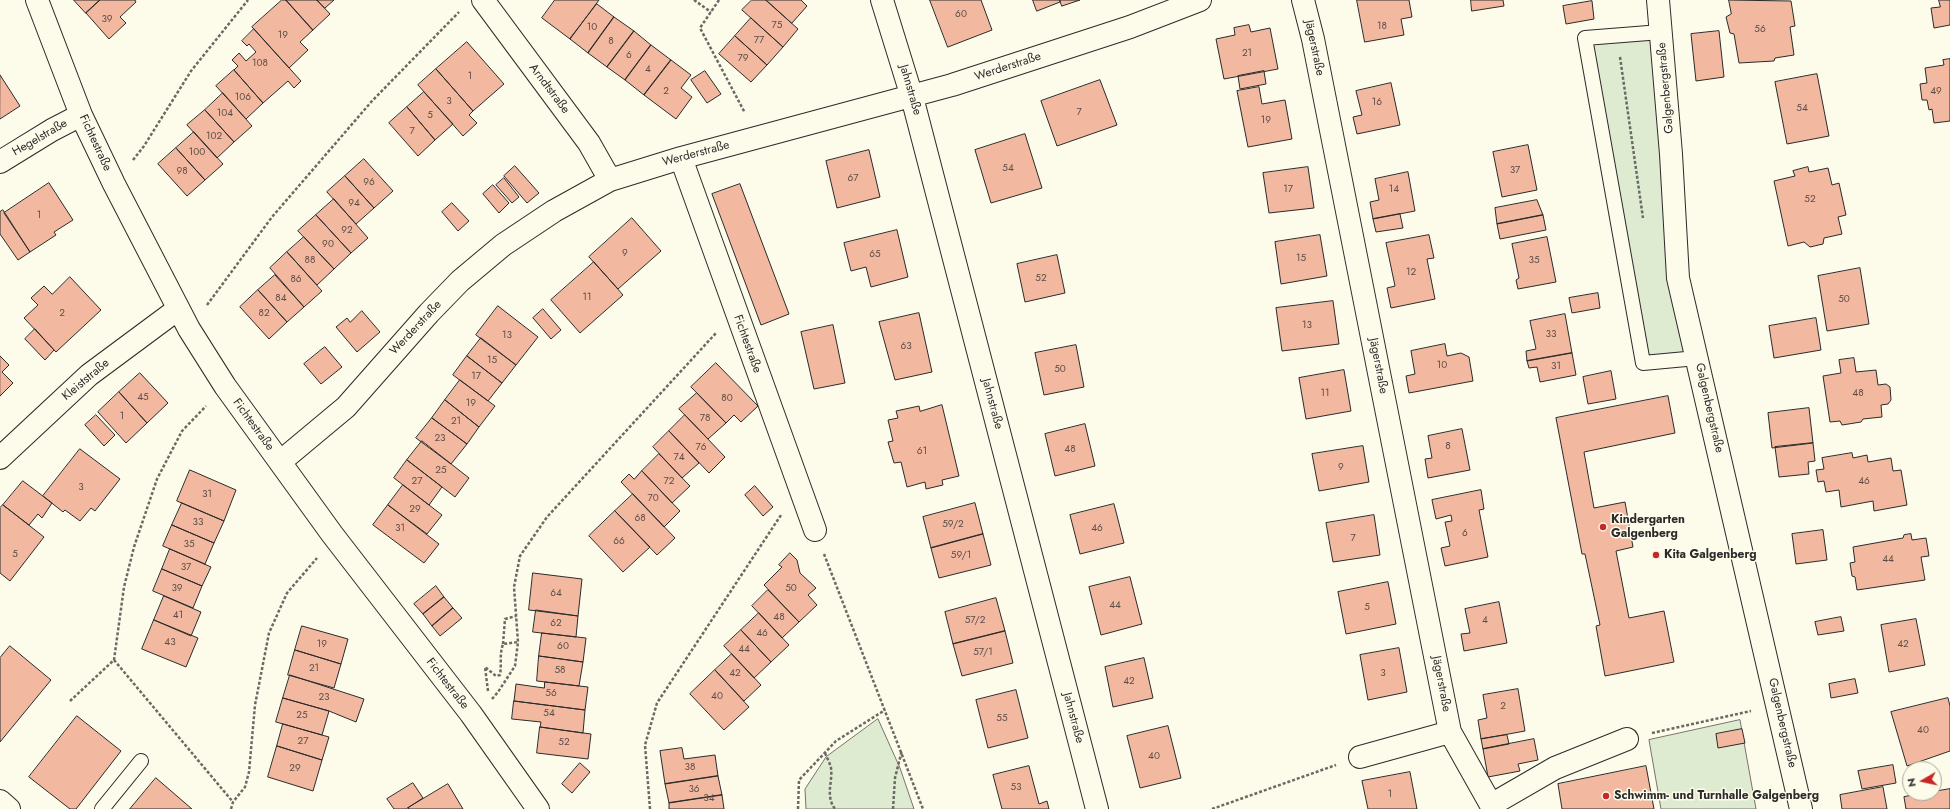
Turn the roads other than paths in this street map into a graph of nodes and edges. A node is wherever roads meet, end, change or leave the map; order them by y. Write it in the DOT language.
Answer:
graph roads {
  1 [pos="37,0"];
  2 [pos="483,0"];
  3 [pos="882,0"];
  4 [pos="1200,0"];
  5 [pos="1303,0"];
  6 [pos="1658,0"];
  7 [pos="1661,32"];
  8 [pos="912,97"];
  9 [pos="81,115"];
  10 [pos="681,158"];
  11 [pos="0,162"];
  12 [pos="610,180"];
  13 [pos="178,309"];
  14 [pos="1697,358"];
  15 [pos="0,458"];
  16 [pos="280,462"];
  17 [pos="815,530"];
  18 [pos="1450,732"];
  19 [pos="1626,739"];
  20 [pos="1360,757"];
  21 [pos="141,761"];
  22 [pos="0,802"];
  23 [pos="1488,807"];
  24 [pos="9,809"];
  25 [pos="102,809"];
  26 [pos="538,809"];
  27 [pos="1097,809"];
  28 [pos="1801,809"];
  1 -- 9 [label="street, Fichtestraße"];
  2 -- 12 [label="street, Arndtstraße"];
  3 -- 8 [label="street, Jahnstraße"];
  4 -- 8 [label="street, Werderstraße"];
  5 -- 18 [label="street, Jägerstraße"];
  6 -- 7 [label="street, Galgenbergstraße"];
  7 -- 14 [label="street, Galgenbergstraße"];
  7 -- 14 [label="lane"];
  8 -- 10 [label="street, Werderstraße"];
  8 -- 27 [label="street, Jahnstraße"];
  9 -- 11 [label="street, Hegelstraße"];
  9 -- 13 [label="street, Fichtestraße"];
  10 -- 12 [label="street, Werderstraße"];
  10 -- 17 [label="street, Fichtestraße"];
  12 -- 16 [label="street, Werderstraße"];
  13 -- 15 [label="street, Kleiststraße"];
  13 -- 16 [label="street, Fichtestraße"];
  14 -- 28 [label="street, Galgenbergstraße"];
  16 -- 26 [label="street, Fichtestraße"];
  18 -- 20 [label="street"];
  18 -- 23 [label="street, Jägerstraße"];
  19 -- 23 [label="street, Jägerstraße"];
  21 -- 25 [label="lane"];
  22 -- 24 [label="street"];
}
